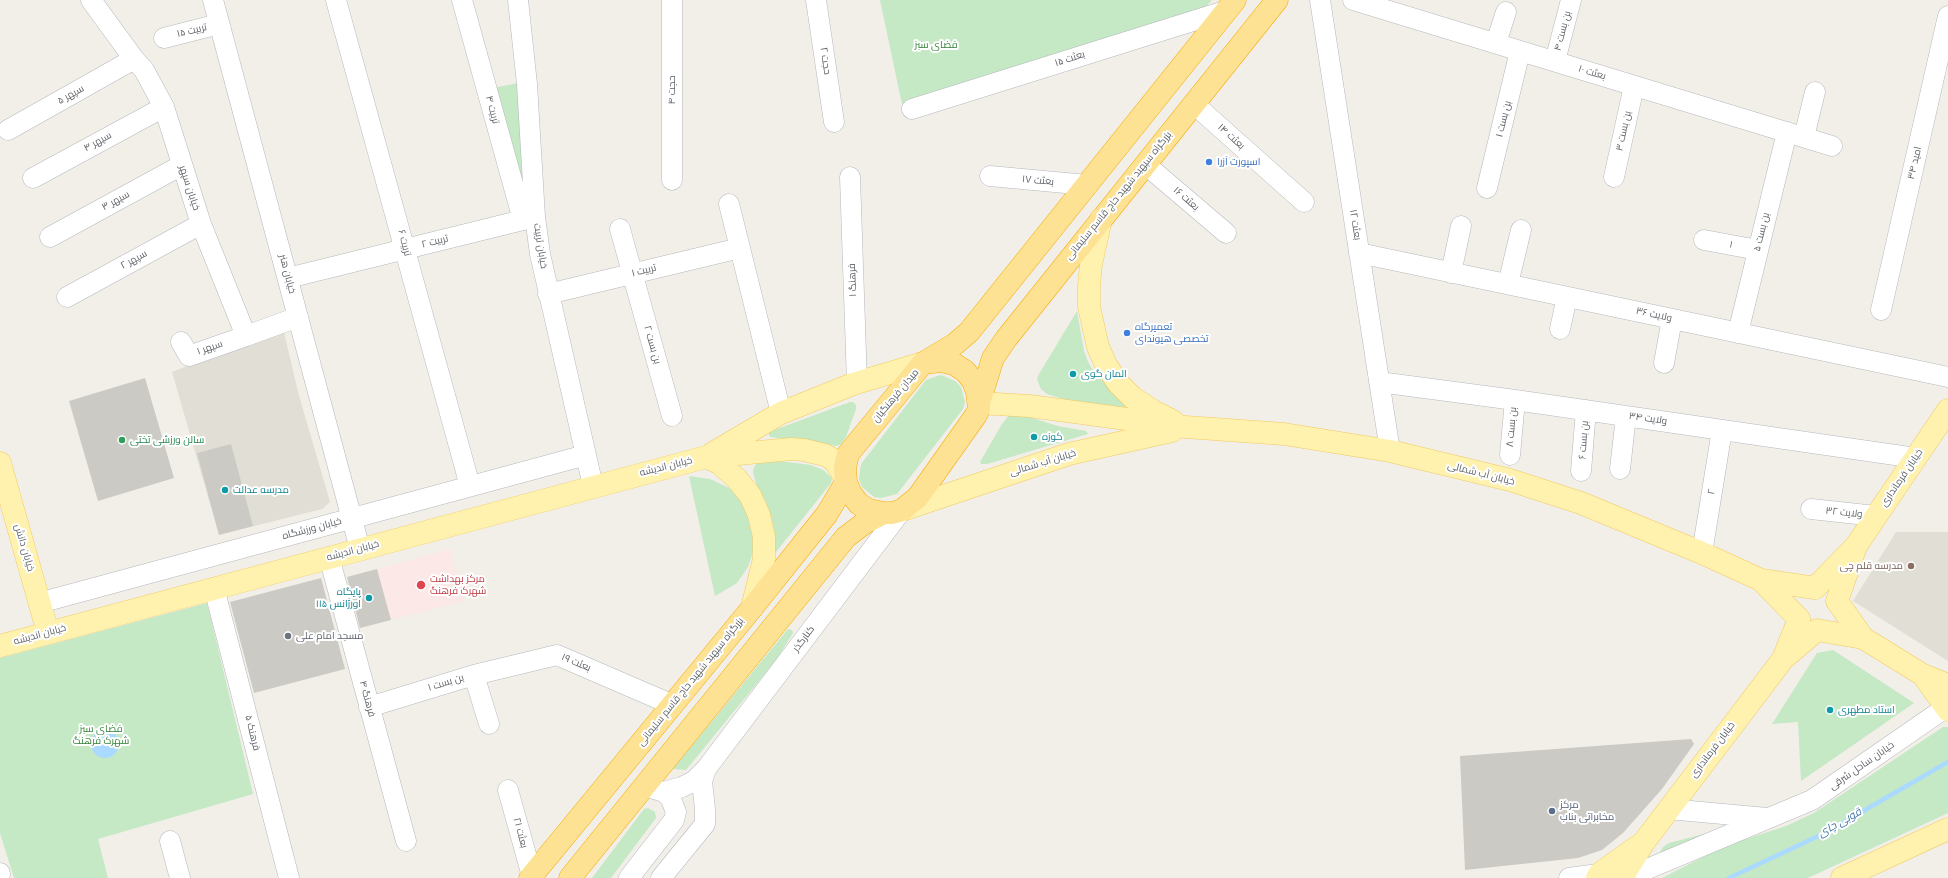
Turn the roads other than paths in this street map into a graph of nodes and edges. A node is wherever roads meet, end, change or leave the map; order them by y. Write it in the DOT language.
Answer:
graph roads {
  1 [pos="91,0"];
  2 [pos="213,0"];
  3 [pos="336,0"];
  4 [pos="462,0"];
  5 [pos="518,0"];
  6 [pos="672,0"];
  7 [pos="816,0"];
  8 [pos="1277,0"];
  9 [pos="1320,0"];
  10 [pos="1353,0"];
  11 [pos="1571,0"];
  12 [pos="1231,5"];
  13 [pos="1506,12"];
  14 [pos="1948,16"];
  15 [pos="219,24"];
  16 [pos="164,38"];
  17 [pos="1496,43"];
  18 [pos="1520,51"];
  19 [pos="134,59"];
  20 [pos="1555,61"];
  21 [pos="1634,86"];
  22 [pos="1814,92"];
  23 [pos="1194,104"];
  24 [pos="164,107"];
  25 [pos="912,109"];
  26 [pos="834,122"];
  27 [pos="8,130"];
  28 [pos="1795,135"];
  29 [pos="1832,146"];
  30 [pos="1145,164"];
  31 [pos="182,165"];
  32 [pos="990,176"];
  33 [pos="850,177"];
  34 [pos="1614,177"];
  35 [pos="33,178"];
  36 [pos="672,180"];
  37 [pos="1087,185"];
  38 [pos="1487,188"];
  39 [pos="1304,202"];
  40 [pos="729,204"];
  41 [pos="529,218"];
  42 [pos="1101,219"];
  43 [pos="201,224"];
  44 [pos="1461,226"];
  45 [pos="620,229"];
  46 [pos="1521,230"];
  47 [pos="1226,234"];
  48 [pos="50,238"];
  49 [pos="1704,240"];
  50 [pos="740,248"];
  51 [pos="405,249"];
  52 [pos="1758,250"];
  53 [pos="1359,253"];
  54 [pos="1451,273"];
  55 [pos="632,274"];
  56 [pos="288,278"];
  57 [pos="1508,284"];
  58 [pos="548,294"];
  59 [pos="67,297"];
  60 [pos="1567,297"];
  61 [pos="1881,310"];
  62 [pos="298,317"];
  63 [pos="1672,319"];
  64 [pos="1560,329"];
  65 [pos="1738,333"];
  66 [pos="246,336"];
  67 [pos="181,342"];
  68 [pos="923,363"];
  69 [pos="1664,363"];
  70 [pos="1948,377"];
  71 [pos="1380,382"];
  72 [pos="857,383"];
  73 [pos="1515,400"];
  74 [pos="979,403"];
  75 [pos="1586,410"];
  76 [pos="1948,410"];
  77 [pos="781,413"];
  78 [pos="672,416"];
  79 [pos="1626,416"];
  80 [pos="1186,427"];
  81 [pos="1722,430"];
  82 [pos="1390,450"];
  83 [pos="586,455"];
  84 [pos="1510,455"];
  85 [pos="706,457"];
  86 [pos="1916,458"];
  87 [pos="0,463"];
  88 [pos="1620,469"];
  89 [pos="1581,470"];
  90 [pos="846,479"];
  91 [pos="470,486"];
  92 [pos="593,486"];
  93 [pos="1811,510"];
  94 [pos="893,511"];
  95 [pos="1876,516"];
  96 [pos="352,518"];
  97 [pos="1856,546"];
  98 [pos="360,549"];
  99 [pos="1702,553"];
  100 [pos="329,557"];
  101 [pos="1761,580"];
  102 [pos="214,588"];
  103 [pos="1815,588"];
  104 [pos="1837,601"];
  105 [pos="39,603"];
  106 [pos="752,608"];
  107 [pos="1799,619"];
  108 [pos="1818,630"];
  109 [pos="48,633"];
  110 [pos="1863,638"];
  111 [pos="0,646"];
  112 [pos="1783,658"];
  113 [pos="474,675"];
  114 [pos="1923,675"];
  115 [pos="1948,685"];
  116 [pos="673,705"];
  117 [pos="369,707"];
  118 [pos="1947,708"];
  119 [pos="489,724"];
  120 [pos="706,769"];
  121 [pos="508,790"];
  122 [pos="664,792"];
  123 [pos="635,796"];
  124 [pos="1668,809"];
  125 [pos="706,810"];
  126 [pos="676,812"];
  127 [pos="1771,818"];
  128 [pos="1948,829"];
  129 [pos="170,841"];
  130 [pos="406,841"];
  131 [pos="1644,842"];
  132 [pos="531,877"];
  133 [pos="1603,877"];
  134 [pos="180,878"];
  135 [pos="289,878"];
  136 [pos="570,878"];
  137 [pos="629,878"];
  138 [pos="661,878"];
  139 [pos="1570,878"];
  140 [pos="1622,878"];
  141 [pos="1626,878"];
  142 [pos="1842,878"];
  1 -- 19 [label="street, خیابان سپهر"];
  2 -- 15 [label="street, خیابان هنر"];
  3 -- 51 [label="street, تربیت ۶"];
  4 -- 41 [label="street, تربیت ۴"];
  5 -- 41 [label="street, خیابان تربیت"];
  6 -- 36 [label="street, حجت ۴"];
  7 -- 26 [label="street, حجت ۲"];
  8 -- 23 [label="highway, بزرگراه سپهبد شهید حاج قاسم سلیمانی"];
  9 -- 53 [label="street, بعثت ۱۲"];
  10 -- 17 [label="street, بعثت ۱۰"];
  11 -- 20 [label="street, بن بست ۴"];
  12 -- 25 [label="street, بعثت ۱۵"];
  12 -- 37 [label="highway"];
  13 -- 17 [label="street"];
  14 -- 61 [label="street, امید ۳۴"];
  15 -- 16 [label="street, تربیت ۱۵"];
  15 -- 56 [label="street, خیابان هنر"];
  17 -- 18 [label="street, بعثت ۱۰"];
  18 -- 20 [label="street, بعثت ۱۰"];
  18 -- 38 [label="street, بن بست ۱"];
  19 -- 24 [label="street, خیابان سپهر"];
  19 -- 27 [label="street, سپهر ۵"];
  20 -- 21 [label="street, بعثت ۱۰"];
  21 -- 28 [label="street, بعثت ۱۰"];
  21 -- 34 [label="street, بن بست ۳"];
  22 -- 28 [label="street"];
  23 -- 30 [label="highway, بزرگراه سپهبد شهید حاج قاسم سلیمانی"];
  23 -- 39 [label="street, بعثت ۱۴"];
  24 -- 31 [label="street, خیابان سپهر"];
  24 -- 35 [label="street, سپهر ۴"];
  28 -- 29 [label="street, بعثت ۱۰"];
  28 -- 52 [label="street, بن بست ۵"];
  30 -- 42 [label="highway, بزرگراه سپهبد شهید حاج قاسم سلیمانی"];
  30 -- 47 [label="street, بعثت ۱۶"];
  31 -- 43 [label="street, خیابان سپهر"];
  31 -- 48 [label="street, سپهر ۳"];
  32 -- 37 [label="street, بعثت ۱۷"];
  33 -- 72 [label="street, فرهنگ ۱"];
  37 -- 68 [label="highway"];
  40 -- 50 [label="street"];
  41 -- 51 [label="street, تربیت ۲"];
  41 -- 58 [label="street, خیابان تربیت"];
  42 -- 74 [label="highway, بزرگراه سپهبد شهید حاج قاسم سلیمانی"];
  42 -- 80 [label="main road"];
  43 -- 59 [label="street, سپهر ۲"];
  43 -- 66 [label="street, خیابان سپهر"];
  44 -- 54 [label="street"];
  45 -- 55 [label="street"];
  46 -- 57 [label="street"];
  49 -- 52 [label="street, ۱"];
  50 -- 55 [label="street, تربیت ۱"];
  50 -- 77 [label="street"];
  51 -- 56 [label="street, تربیت ۲"];
  51 -- 91 [label="street, تربیت ۶"];
  52 -- 65 [label="street, بن بست ۵"];
  53 -- 54 [label="street, ولایت ۳۶"];
  53 -- 71 [label="street, بعثت ۱۲"];
  54 -- 57 [label="street, ولایت ۳۶"];
  55 -- 58 [label="street, تربیت ۱"];
  55 -- 78 [label="street, بن بست ۲"];
  56 -- 62 [label="street, خیابان هنر"];
  57 -- 60 [label="street, ولایت ۳۶"];
  58 -- 83 [label="street, خیابان تربیت"];
  60 -- 63 [label="street, ولایت ۳۶"];
  60 -- 64 [label="street"];
  62 -- 66 [label="street"];
  62 -- 96 [label="street, خیابان هنر"];
  63 -- 65 [label="street, ولایت ۳۶"];
  63 -- 69 [label="street"];
  65 -- 70 [label="street, ولایت ۳۶"];
  66 -- 67 [label="street, سپهر ۱"];
  68 -- 72 [label="main road, خیابان اندیشه"];
  68 -- 74 [label="highway, میدان فرهنگیان"];
  68 -- 90 [label="highway, میدان فرهنگیان"];
  71 -- 73 [label="street, ولایت ۳۴"];
  71 -- 82 [label="street, بعثت ۱۲"];
  72 -- 77 [label="main road, خیابان اندیشه"];
  73 -- 75 [label="street, ولایت ۳۴"];
  73 -- 84 [label="street, بن بست ۸"];
  74 -- 80 [label="main road, خیابان آب شمالی"];
  74 -- 94 [label="highway"];
  75 -- 79 [label="street, ولایت ۳۴"];
  75 -- 89 [label="street, بن بست ۶"];
  76 -- 86 [label="main road, خیابان فرمانداری"];
  77 -- 85 [label="main road, خیابان اندیشه"];
  79 -- 81 [label="street, ولایت ۳۴"];
  79 -- 88 [label="street"];
  80 -- 82 [label="main road, خیابان آب شمالی"];
  80 -- 94 [label="main road, خیابان آب شمالی"];
  81 -- 86 [label="street, ولایت ۳۴"];
  81 -- 99 [label="street, ۲"];
  82 -- 99 [label="main road, خیابان آب شمالی"];
  83 -- 91 [label="street, خیابان ورزشگاه"];
  83 -- 92 [label="street, خیابان تربیت"];
  85 -- 90 [label="main road, خیابان اندیشه"];
  85 -- 92 [label="main road, خیابان اندیشه"];
  85 -- 106 [label="main road"];
  86 -- 95 [label="main road, خیابان فرمانداری"];
  87 -- 105 [label="main road, خیابان دانش"];
  90 -- 94 [label="highway"];
  90 -- 106 [label="highway, بزرگراه سپهبد شهید حاج قاسم سلیمانی"];
  91 -- 96 [label="street, خیابان ورزشگاه"];
  92 -- 98 [label="main road, خیابان اندیشه"];
  93 -- 95 [label="street, ولایت ۳۲"];
  94 -- 120 [label="street, کنارگذر"];
  94 -- 123 [label="highway"];
  95 -- 97 [label="main road, خیابان فرمانداری"];
  96 -- 98 [label="street, خیابان هنر"];
  96 -- 105 [label="street, خیابان ورزشگاه"];
  97 -- 103 [label="main road, خیابان فرمانداری"];
  97 -- 104 [label="main road, خیابان فرمانداری"];
  98 -- 100 [label="main road, خیابان اندیشه"];
  99 -- 101 [label="main road, خیابان آب شمالی"];
  100 -- 102 [label="main road, خیابان اندیشه"];
  100 -- 117 [label="street, فرهنگ ۴"];
  101 -- 103 [label="main road, خیابان آب شمالی"];
  101 -- 107 [label="main road, خیابان آب شمالی"];
  102 -- 109 [label="main road, خیابان اندیشه"];
  102 -- 135 [label="street, فرهنک ۵"];
  103 -- 104 [label="main road"];
  103 -- 107 [label="main road"];
  104 -- 108 [label="main road"];
  104 -- 110 [label="main road"];
  105 -- 109 [label="main road, خیابان دانش"];
  106 -- 116 [label="highway, بزرگراه سپهبد شهید حاج قاسم سلیمانی"];
  107 -- 108 [label="main road"];
  107 -- 112 [label="main road, خیابان فرمانداری"];
  108 -- 110 [label="main road"];
  108 -- 112 [label="main road, خیابان فرمانداری"];
  109 -- 111 [label="main road, خیابان اندیشه"];
  110 -- 114 [label="main road"];
  112 -- 124 [label="main road, خیابان فرمانداری"];
  113 -- 116 [label="street, بعثت ۱۹"];
  113 -- 117 [label="street, بن بست ۱"];
  113 -- 119 [label="street, بن بست ۱"];
  114 -- 115 [label="main road"];
  114 -- 118 [label="main road"];
  116 -- 132 [label="highway, بزرگراه سپهبد شهید حاج قاسم سلیمانی"];
  117 -- 130 [label="street, فرهنگ ۴"];
  118 -- 127 [label="street, خیابان ساحل شرقی"];
  120 -- 122 [label="street, کنارگذر"];
  120 -- 125 [label="street"];
  121 -- 132 [label="street, بعثت ۲۱"];
  122 -- 123 [label="street, کنارگذر"];
  122 -- 126 [label="street"];
  123 -- 136 [label="highway"];
  124 -- 127 [label="street, خیابان ساحل شرقی"];
  124 -- 131 [label="main road, خیابان فرمانداری"];
  125 -- 126 [label="street"];
  125 -- 138 [label="street"];
  126 -- 137 [label="street"];
  127 -- 141 [label="street, خیابان ساحل شرقی"];
  128 -- 142 [label="main road"];
  129 -- 134 [label="street"];
  131 -- 133 [label="main road, خیابان فرمانداری"];
  131 -- 140 [label="main road, خیابان فرمانداری"];
  133 -- 139 [label="street"];
}
